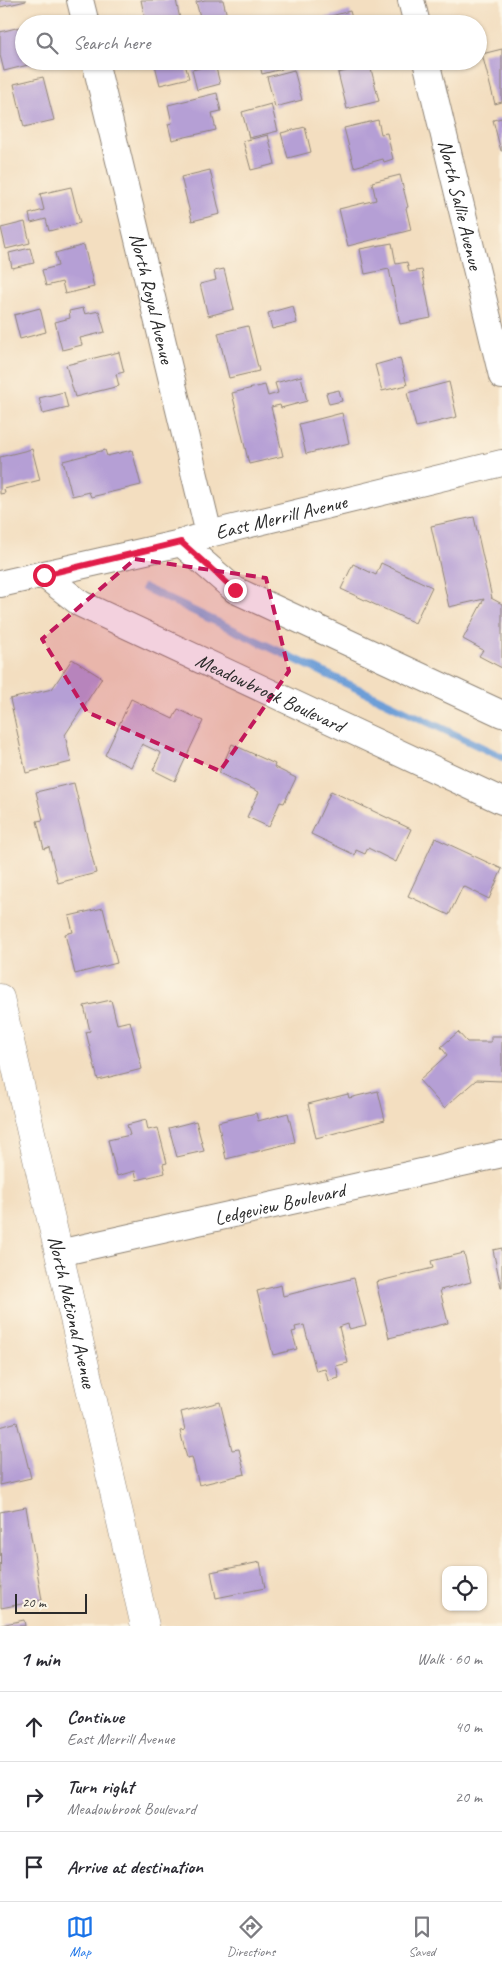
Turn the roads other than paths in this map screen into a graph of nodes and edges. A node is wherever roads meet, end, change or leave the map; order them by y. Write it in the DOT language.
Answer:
graph roads {
  1 [pos="80,0"];
  2 [pos="411,0"];
  3 [pos="84,15"];
  4 [pos="415,15"];
  5 [pos="97,70"];
  6 [pos="428,70"];
  7 [pos="502,376"];
  8 [pos="502,463"];
  9 [pos="209,534"];
  10 [pos="181,542"];
  11 [pos="44,575"];
  12 [pos="0,584"];
  13 [pos="502,714"];
  14 [pos="502,801"];
  15 [pos="0,998"];
  16 [pos="502,1154"];
  17 [pos="59,1252"];
  18 [pos="145,1626"];
  1 -- 3 [label="street"];
  2 -- 4 [label="street"];
  5 -- 9 [label="street, North Royal Avenue"];
  6 -- 7 [label="street, North Sallie Avenue"];
  8 -- 9 [label="street, East Merrill Avenue"];
  9 -- 10 [label="street, East Merrill Avenue"];
  10 -- 11 [label="street, East Merrill Avenue"];
  10 -- 13 [label="street"];
  11 -- 12 [label="street, East Merrill Avenue"];
  11 -- 14 [label="street, Meadowbrook Boulevard"];
  15 -- 17 [label="street, North National Avenue"];
  16 -- 17 [label="street, Ledgeview Boulevard"];
  17 -- 18 [label="street, North National Avenue"];
}
